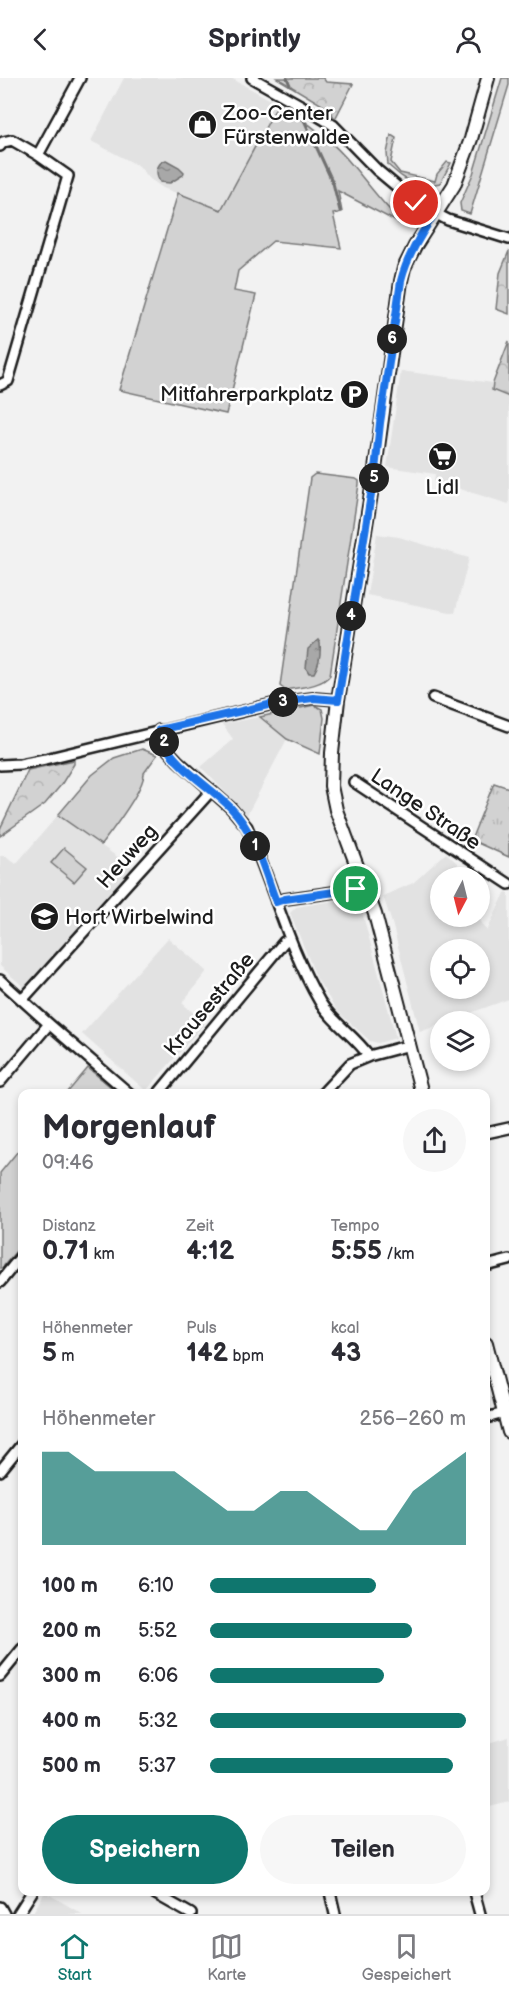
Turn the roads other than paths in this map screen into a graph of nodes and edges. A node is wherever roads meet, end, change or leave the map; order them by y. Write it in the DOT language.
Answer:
graph roads {
  1 [pos="80,78"];
  2 [pos="252,78"];
  3 [pos="488,78"];
  4 [pos="0,146"];
  5 [pos="38,155"];
  6 [pos="434,214"];
  7 [pos="509,239"];
  8 [pos="0,385"];
  9 [pos="433,698"];
  10 [pos="338,700"];
  11 [pos="509,726"];
  12 [pos="159,730"];
  13 [pos="0,765"];
  14 [pos="354,782"];
  15 [pos="211,791"];
  16 [pos="509,884"];
  17 [pos="365,885"];
  18 [pos="276,902"];
  19 [pos="290,939"];
  20 [pos="0,980"];
  21 [pos="22,1000"];
  22 [pos="49,1024"];
  23 [pos="410,1045"];
  24 [pos="369,1056"];
  25 [pos="0,1082"];
  26 [pos="124,1089"];
  27 [pos="162,1089"];
  28 [pos="326,1089"];
  29 [pos="421,1089"];
  30 [pos="509,1128"];
  31 [pos="490,1132"];
  32 [pos="18,1260"];
  33 [pos="509,1260"];
  34 [pos="490,1265"];
  35 [pos="0,1282"];
  36 [pos="490,1358"];
  37 [pos="504,1413"];
  38 [pos="490,1417"];
  39 [pos="509,1432"];
  40 [pos="18,1449"];
  41 [pos="0,1471"];
  42 [pos="18,1654"];
  43 [pos="0,1676"];
  44 [pos="29,1896"];
  45 [pos="159,1896"];
  46 [pos="331,1896"];
  47 [pos="475,1896"];
  48 [pos="0,1908"];
  49 [pos="4,1914"];
  50 [pos="18,1914"];
  51 [pos="191,1914"];
  52 [pos="335,1914"];
  53 [pos="480,1914"];
  1 -- 5 [label="street"];
  2 -- 6 [label="street"];
  3 -- 6 [label="main road"];
  4 -- 5 [label="street"];
  5 -- 8 [label="street"];
  6 -- 7 [label="street"];
  6 -- 10 [label="main road"];
  9 -- 11 [label="street"];
  10 -- 12 [label="street"];
  10 -- 17 [label="main road"];
  12 -- 13 [label="street"];
  12 -- 15 [label="street"];
  14 -- 16 [label="street, Lange Straße"];
  15 -- 18 [label="street"];
  15 -- 21 [label="street, Heuweg"];
  17 -- 18 [label="street"];
  17 -- 23 [label="main road"];
  18 -- 19 [label="street"];
  19 -- 24 [label="street"];
  19 -- 27 [label="street, Krausestraße"];
  20 -- 21 [label="street"];
  21 -- 22 [label="street"];
  22 -- 25 [label="street"];
  22 -- 26 [label="street"];
  23 -- 24 [label="street"];
  23 -- 29 [label="main road"];
  24 -- 28 [label="street"];
  30 -- 31 [label="street"];
  32 -- 35 [label="street"];
  33 -- 34 [label="street"];
  36 -- 37 [label="main road"];
  37 -- 38 [label="street"];
  37 -- 39 [label="main road"];
  40 -- 41 [label="street"];
  42 -- 43 [label="street"];
  44 -- 50 [label="street"];
  45 -- 51 [label="street"];
  46 -- 52 [label="street"];
  47 -- 53 [label="street"];
  48 -- 49 [label="street"];
}
